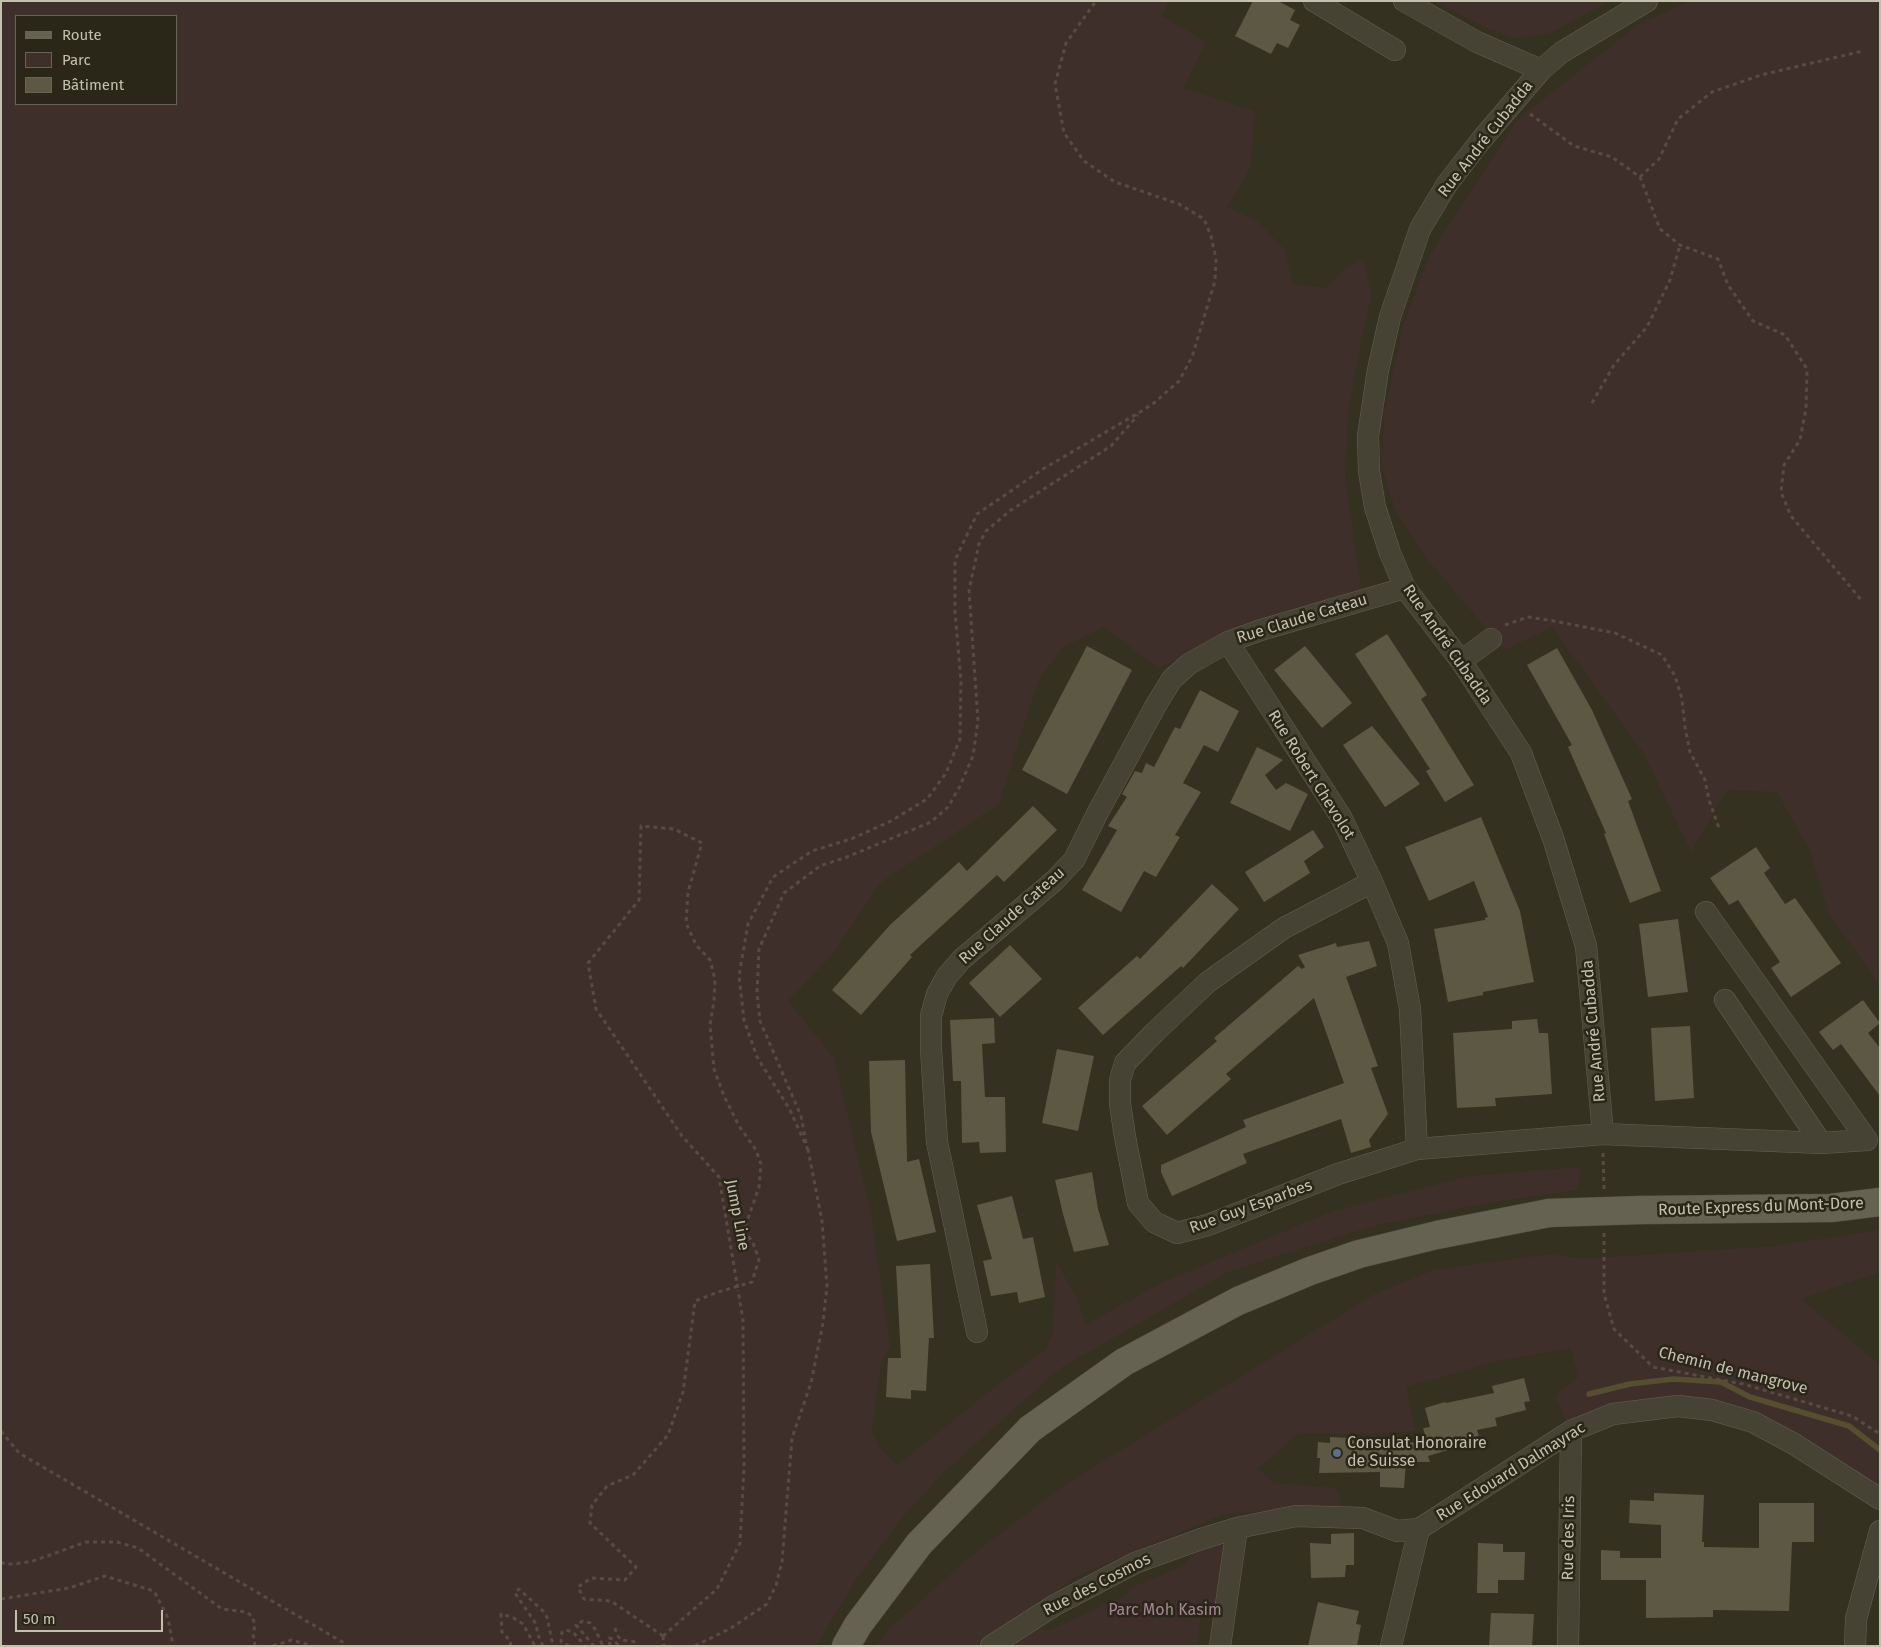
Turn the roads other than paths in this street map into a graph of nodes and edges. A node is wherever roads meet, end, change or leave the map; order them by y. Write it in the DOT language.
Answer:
graph roads {
  1 [pos="1314,1"];
  2 [pos="1404,1"];
  3 [pos="1647,1"];
  4 [pos="1395,50"];
  5 [pos="1541,70"];
  6 [pos="1405,588"];
  7 [pos="1491,640"];
  8 [pos="1228,642"];
  9 [pos="1460,661"];
  10 [pos="1372,882"];
  11 [pos="1706,912"];
  12 [pos="1725,1000"];
  13 [pos="1603,1134"];
  14 [pos="1821,1143"];
  15 [pos="1417,1149"];
  16 [pos="1880,1202"];
  17 [pos="977,1332"];
  18 [pos="1571,1431"];
  19 [pos="1880,1500"];
  20 [pos="1237,1528"];
  21 [pos="1420,1529"];
  22 [pos="1880,1531"];
  23 [pos="846,1646"];
  24 [pos="991,1646"];
  25 [pos="1220,1646"];
  26 [pos="1391,1646"];
  27 [pos="1568,1646"];
  28 [pos="1855,1646"];
  1 -- 4 [label="street"];
  2 -- 5 [label="street"];
  3 -- 5 [label="street, Rue André Cubadda"];
  5 -- 6 [label="street, Rue André Cubadda"];
  6 -- 8 [label="street, Rue Claude Cateau"];
  6 -- 9 [label="street, Rue André Cubadda"];
  7 -- 9 [label="street"];
  8 -- 10 [label="street, Rue Robert Chevolot"];
  8 -- 17 [label="street, Rue Claude Cateau"];
  9 -- 13 [label="street, Rue André Cubadda"];
  10 -- 15 [label="street, Rue Robert Chevolot"];
  10 -- 15 [label="street, Rue Guy Esparbes"];
  11 -- 14 [label="street, Rue Guy Esparbes"];
  12 -- 14 [label="street"];
  13 -- 14 [label="street, Rue Guy Esparbes"];
  13 -- 15 [label="street, Rue Guy Esparbes"];
  16 -- 23 [label="main road, Route Express du Mont-Dore, bridge"];
  18 -- 19 [label="street, Rue Edouard Dalmayrac"];
  18 -- 21 [label="street, Rue Edouard Dalmayrac"];
  18 -- 27 [label="street, Rue des Iris"];
  20 -- 21 [label="street, Rue des Cosmos"];
  20 -- 24 [label="street, Rue des Cosmos"];
  20 -- 25 [label="street"];
  21 -- 26 [label="street"];
  22 -- 28 [label="street"];
}
